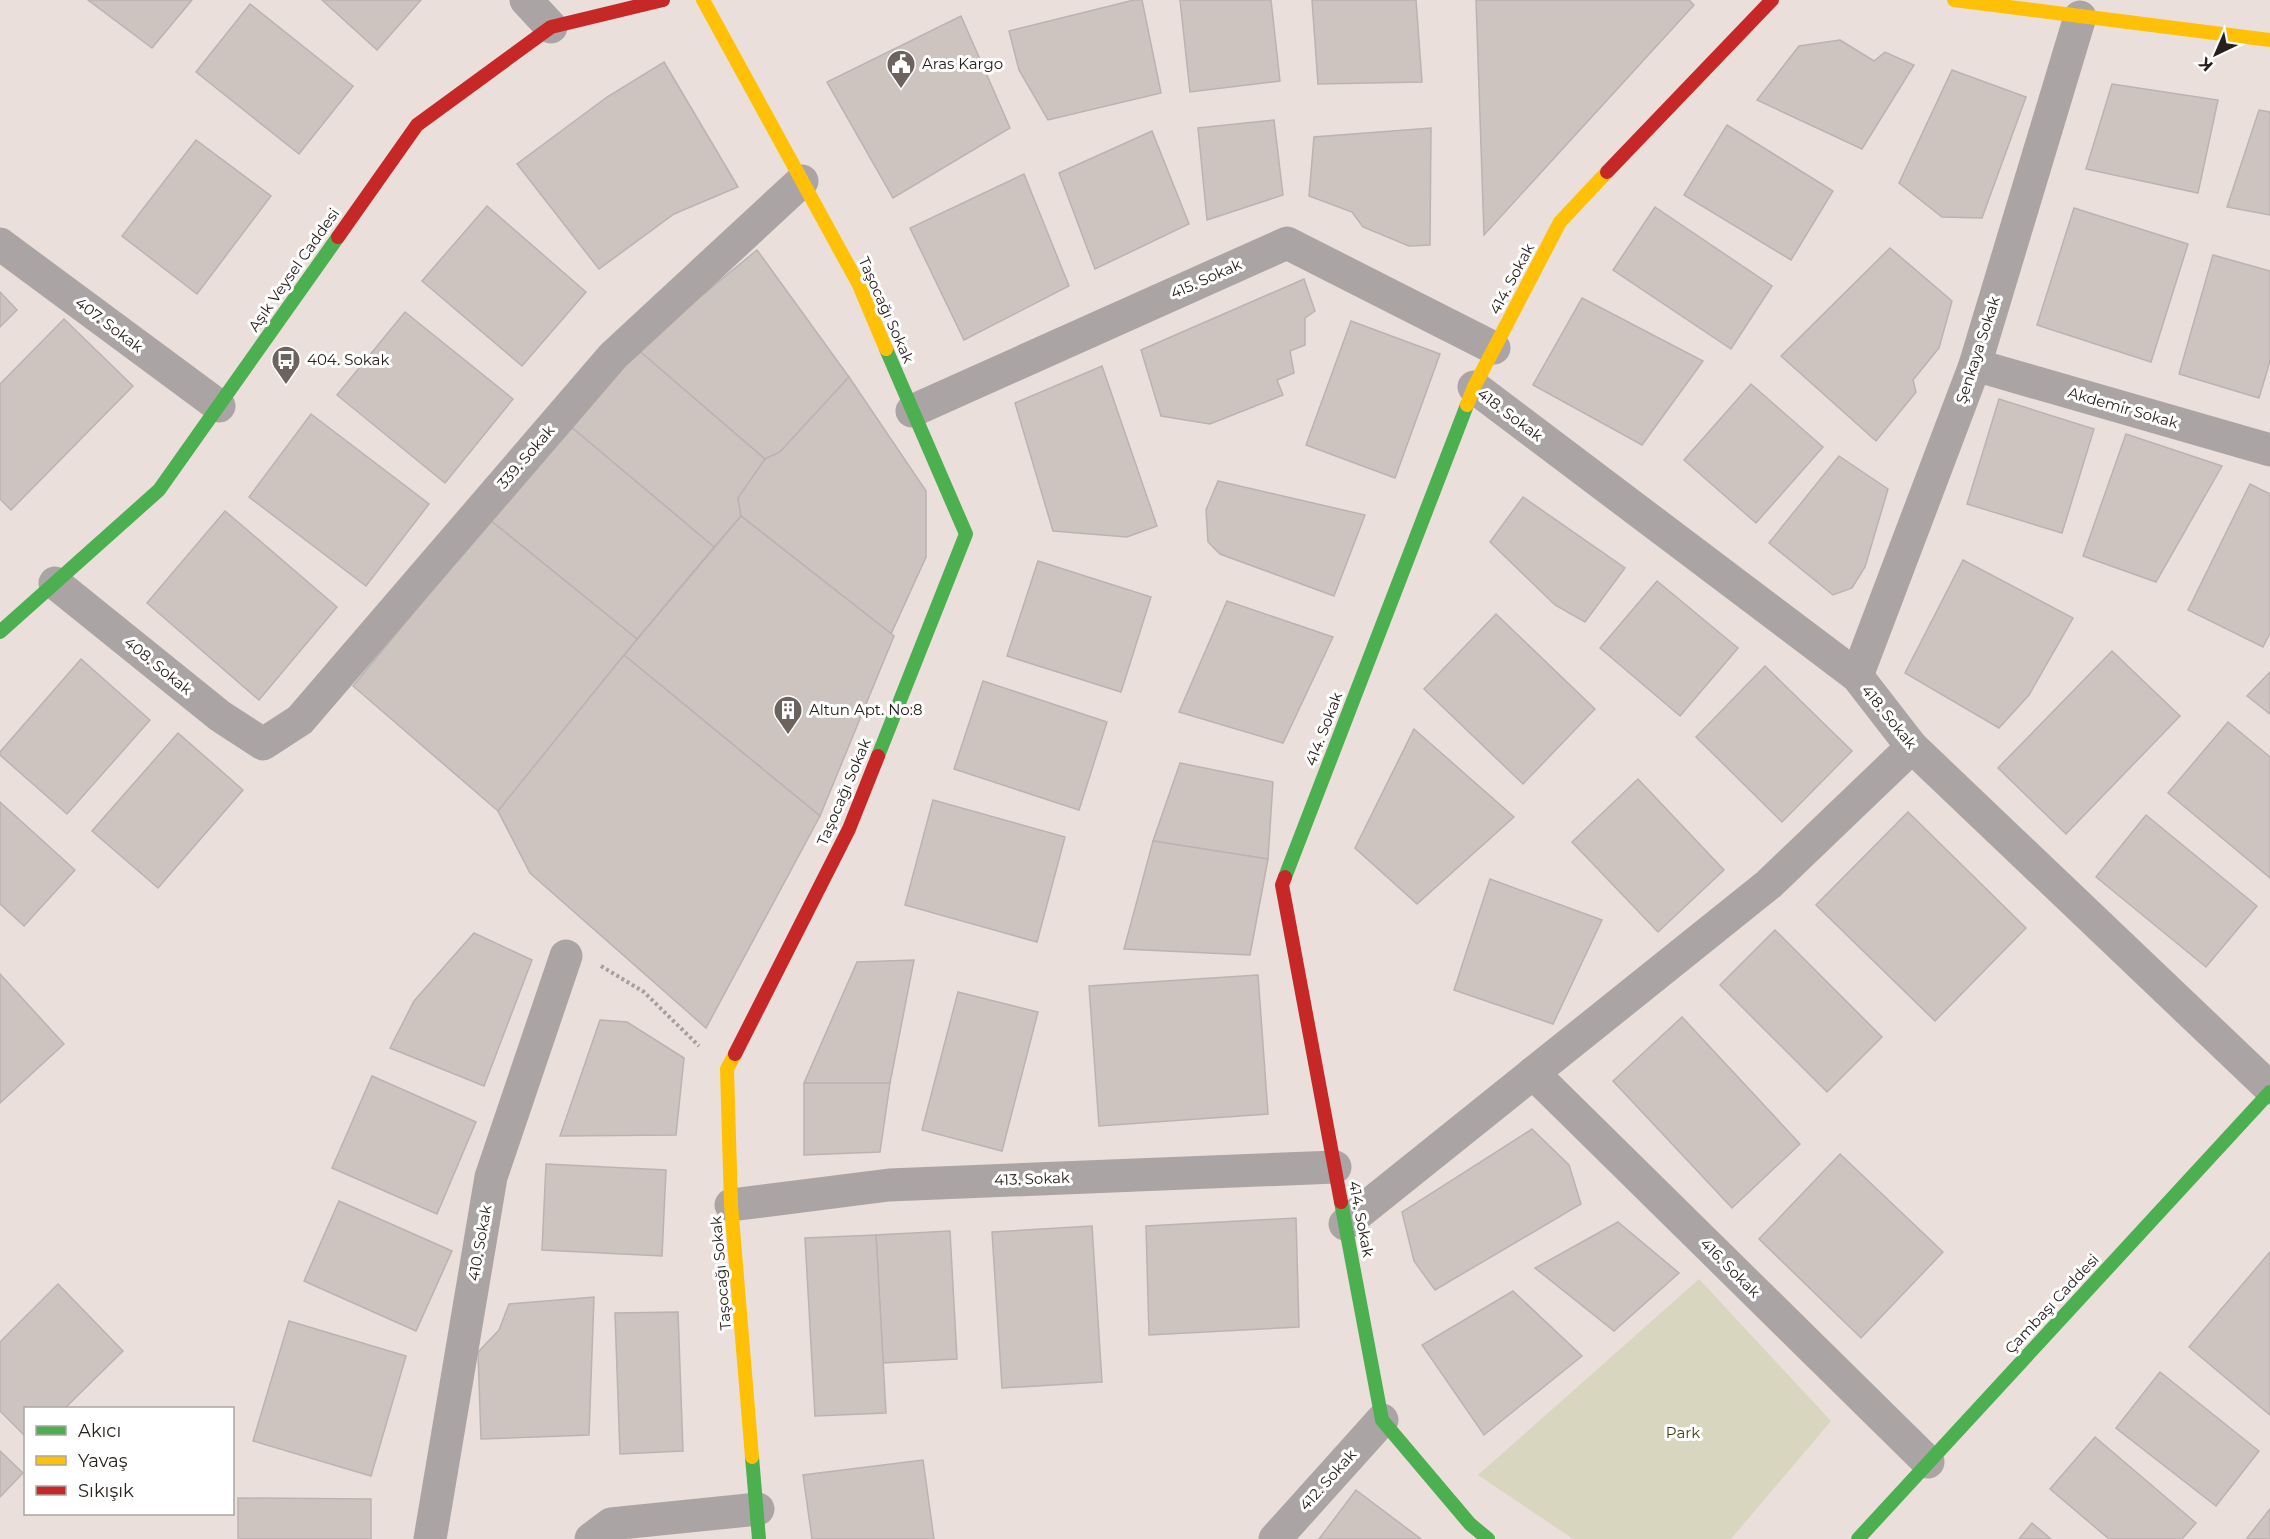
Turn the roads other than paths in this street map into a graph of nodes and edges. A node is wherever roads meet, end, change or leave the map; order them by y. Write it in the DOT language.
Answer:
graph roads {
  1 [pos="526,0"];
  2 [pos="663,0"];
  3 [pos="703,0"];
  4 [pos="1772,0"];
  5 [pos="1954,0"];
  6 [pos="2080,17"];
  7 [pos="551,27"];
  8 [pos="2270,40"];
  9 [pos="802,181"];
  10 [pos="0,244"];
  11 [pos="1494,348"];
  12 [pos="1975,365"];
  13 [pos="1474,387"];
  14 [pos="219,406"];
  15 [pos="912,411"];
  16 [pos="2270,450"];
  17 [pos="55,583"];
  18 [pos="0,632"];
  19 [pos="1857,676"];
  20 [pos="263,744"];
  21 [pos="1912,747"];
  22 [pos="566,956"];
  23 [pos="1533,1073"];
  24 [pos="2270,1090"];
  25 [pos="1335,1167"];
  26 [pos="731,1204"];
  27 [pos="1345,1224"];
  28 [pos="1382,1420"];
  29 [pos="1928,1462"];
  30 [pos="759,1524"];
  31 [pos="430,1539"];
  32 [pos="591,1539"];
  33 [pos="1275,1539"];
  34 [pos="1488,1539"];
  35 [pos="1858,1539"];
  1 -- 7 [label="street"];
  2 -- 7 [label="street, Aşık Veysel Caddesi"];
  3 -- 9 [label="street, Taşocağı Sokak"];
  4 -- 11 [label="street, 414. Sokak"];
  5 -- 6 [label="street"];
  6 -- 8 [label="street"];
  6 -- 12 [label="street, Şenkaya Sokak"];
  7 -- 14 [label="street, Aşık Veysel Caddesi"];
  9 -- 15 [label="street, Taşocağı Sokak"];
  9 -- 20 [label="street, 339. Sokak"];
  10 -- 14 [label="street, 407. Sokak"];
  11 -- 13 [label="street, 414. Sokak"];
  11 -- 15 [label="street, 415. Sokak"];
  12 -- 16 [label="street, Akdemir Sokak"];
  12 -- 19 [label="street, Şenkaya Sokak"];
  13 -- 19 [label="street, 418. Sokak"];
  13 -- 25 [label="street, 414. Sokak"];
  14 -- 17 [label="street, Aşık Veysel Caddesi"];
  15 -- 26 [label="street, Taşocağı Sokak"];
  17 -- 18 [label="street, Aşık Veysel Caddesi"];
  17 -- 20 [label="street, 408. Sokak"];
  19 -- 21 [label="street, 418. Sokak"];
  21 -- 23 [label="street"];
  21 -- 24 [label="street, 418. Sokak"];
  22 -- 31 [label="street, 410. Sokak"];
  23 -- 27 [label="street"];
  23 -- 29 [label="street, 416. Sokak"];
  24 -- 29 [label="street, Çambaşı Caddesi"];
  25 -- 26 [label="street, 413. Sokak"];
  25 -- 27 [label="street, 414. Sokak"];
  26 -- 30 [label="street, Taşocağı Sokak"];
  27 -- 28 [label="street, 414. Sokak"];
  28 -- 33 [label="street, 412. Sokak"];
  28 -- 34 [label="street, 414. Sokak"];
  29 -- 35 [label="street, Çambaşı Caddesi"];
  30 -- 32 [label="street"];
}
